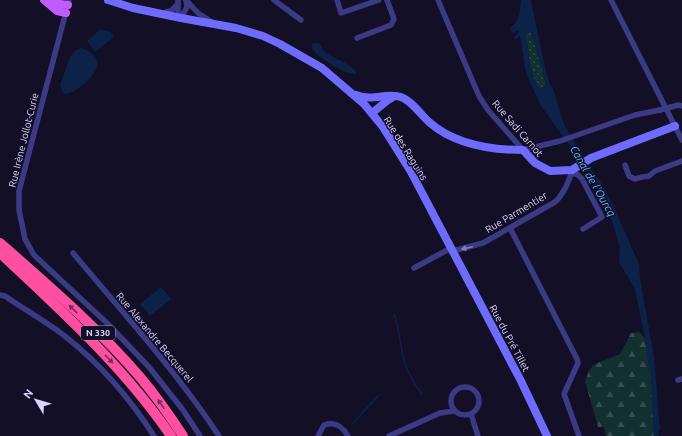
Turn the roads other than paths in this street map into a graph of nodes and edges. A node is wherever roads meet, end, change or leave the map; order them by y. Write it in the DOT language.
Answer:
graph roads {
  1 [pos="44,0"];
  2 [pos="49,0"];
  3 [pos="108,0"];
  4 [pos="186,0"];
  5 [pos="274,0"];
  6 [pos="337,0"];
  7 [pos="379,0"];
  8 [pos="387,0"];
  9 [pos="438,0"];
  10 [pos="611,0"];
  11 [pos="178,2"];
  12 [pos="67,6"];
  13 [pos="160,14"];
  14 [pos="295,15"];
  15 [pos="181,18"];
  16 [pos="301,20"];
  17 [pos="291,21"];
  18 [pos="214,24"];
  19 [pos="357,38"];
  20 [pos="352,93"];
  21 [pos="391,96"];
  22 [pos="682,106"];
  23 [pos="370,111"];
  24 [pos="675,126"];
  25 [pos="682,140"];
  26 [pos="524,150"];
  27 [pos="682,161"];
  28 [pos="625,165"];
  29 [pos="573,170"];
  30 [pos="510,228"];
  31 [pos="583,229"];
  32 [pos="0,243"];
  33 [pos="452,250"];
  34 [pos="0,253"];
  35 [pos="73,253"];
  36 [pos="0,259"];
  37 [pos="414,268"];
  38 [pos="21,273"];
  39 [pos="0,294"];
  40 [pos="450,403"];
  41 [pos="454,411"];
  42 [pos="440,413"];
  43 [pos="471,414"];
  44 [pos="154,436"];
  45 [pos="171,436"];
  46 [pos="184,436"];
  47 [pos="200,436"];
  48 [pos="219,436"];
  49 [pos="318,436"];
  50 [pos="348,436"];
  51 [pos="390,436"];
  52 [pos="478,436"];
  53 [pos="547,436"];
  54 [pos="579,436"];
  1 -- 12 [label="main road"];
  2 -- 12 [label="main road"];
  3 -- 13 [label="street, Rue des Raguins"];
  4 -- 15 [label="street"];
  4 -- 18 [label="street"];
  5 -- 14 [label="street"];
  6 -- 7 [label="street"];
  8 -- 19 [label="street"];
  9 -- 26 [label="street, Rue Sadi Carnot"];
  10 -- 24 [label="street"];
  11 -- 13 [label="street"];
  11 -- 15 [label="street"];
  12 -- 47 [label="street, Rue Irène Jollot-Curie"];
  13 -- 15 [label="street, Rue des Raguins"];
  14 -- 16 [label="street"];
  14 -- 17 [label="street"];
  15 -- 18 [label="street, Rue des Raguins"];
  18 -- 20 [label="street, Rue des Raguins"];
  20 -- 21 [label="street"];
  20 -- 23 [label="street, Rue des Raguins"];
  21 -- 23 [label="street"];
  21 -- 26 [label="street"];
  22 -- 26 [label="street, bridge"];
  23 -- 33 [label="street, Rue des Raguins"];
  24 -- 25 [label="street"];
  24 -- 29 [label="street, Rue Parmentier"];
  26 -- 29 [label="street, Rue Sadi Carnot"];
  27 -- 28 [label="street"];
  29 -- 30 [label="street, Rue Parmentier"];
  29 -- 31 [label="street"];
  30 -- 33 [label="street, Rue Parmentier, one-way"];
  30 -- 54 [label="street"];
  46 -- 32 [label="highway, N 330, one-way"];
  33 -- 37 [label="street, Rue Parmentier"];
  33 -- 53 [label="street, Rue du Pré Tillet"];
  34 -- 38 [label="highway, N 330"];
  35 -- 48 [label="street, Rue Alexandre Becquerel"];
  36 -- 38 [label="highway"];
  38 -- 45 [label="highway, N 330, one-way"];
  39 -- 44 [label="street"];
  40 -- 41 [label="street"];
  40 -- 42 [label="street"];
  40 -- 43 [label="street"];
  41 -- 42 [label="street"];
  41 -- 43 [label="street"];
  42 -- 51 [label="street"];
  43 -- 52 [label="street"];
  49 -- 50 [label="street"];
}
